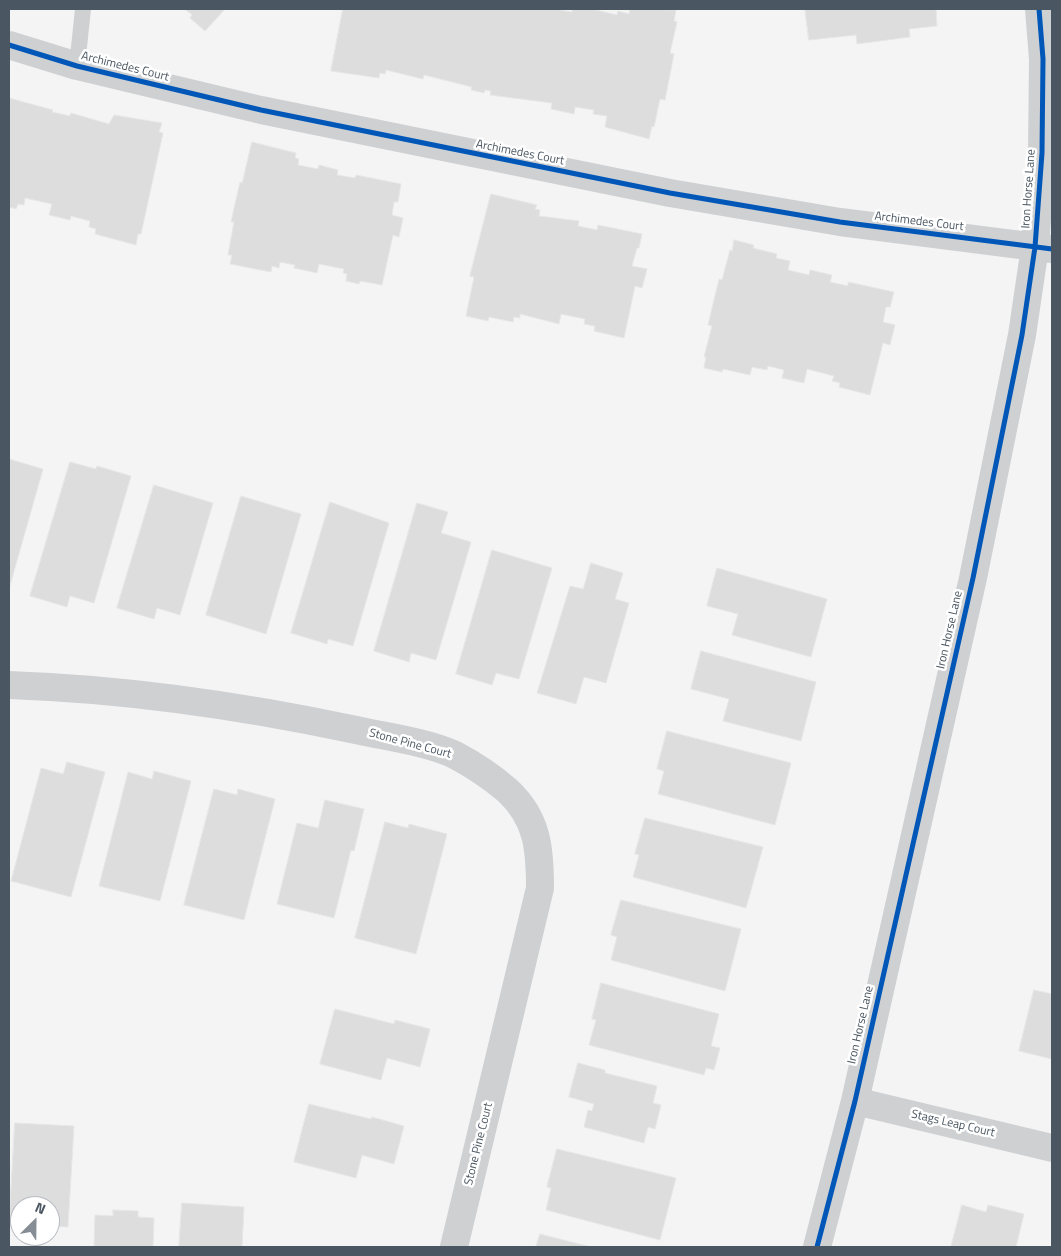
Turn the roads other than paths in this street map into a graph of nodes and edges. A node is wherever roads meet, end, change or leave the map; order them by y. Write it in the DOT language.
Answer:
graph roads {
  1 [pos="83,9"];
  2 [pos="1039,9"];
  3 [pos="9,45"];
  4 [pos="77,66"];
  5 [pos="1043,248"];
  6 [pos="9,685"];
  7 [pos="855,1101"];
  8 [pos="1052,1148"];
  9 [pos="454,1247"];
  10 [pos="817,1247"];
  1 -- 4 [label="lane"];
  2 -- 5 [label="street, Iron Horse Lane"];
  3 -- 4 [label="street, Archimedes Court"];
  4 -- 5 [label="street, Archimedes Court"];
  5 -- 7 [label="street, Iron Horse Lane"];
  6 -- 9 [label="street, Stone Pine Court"];
  7 -- 8 [label="street, Stags Leap Court"];
  7 -- 10 [label="street, Iron Horse Lane"];
}
